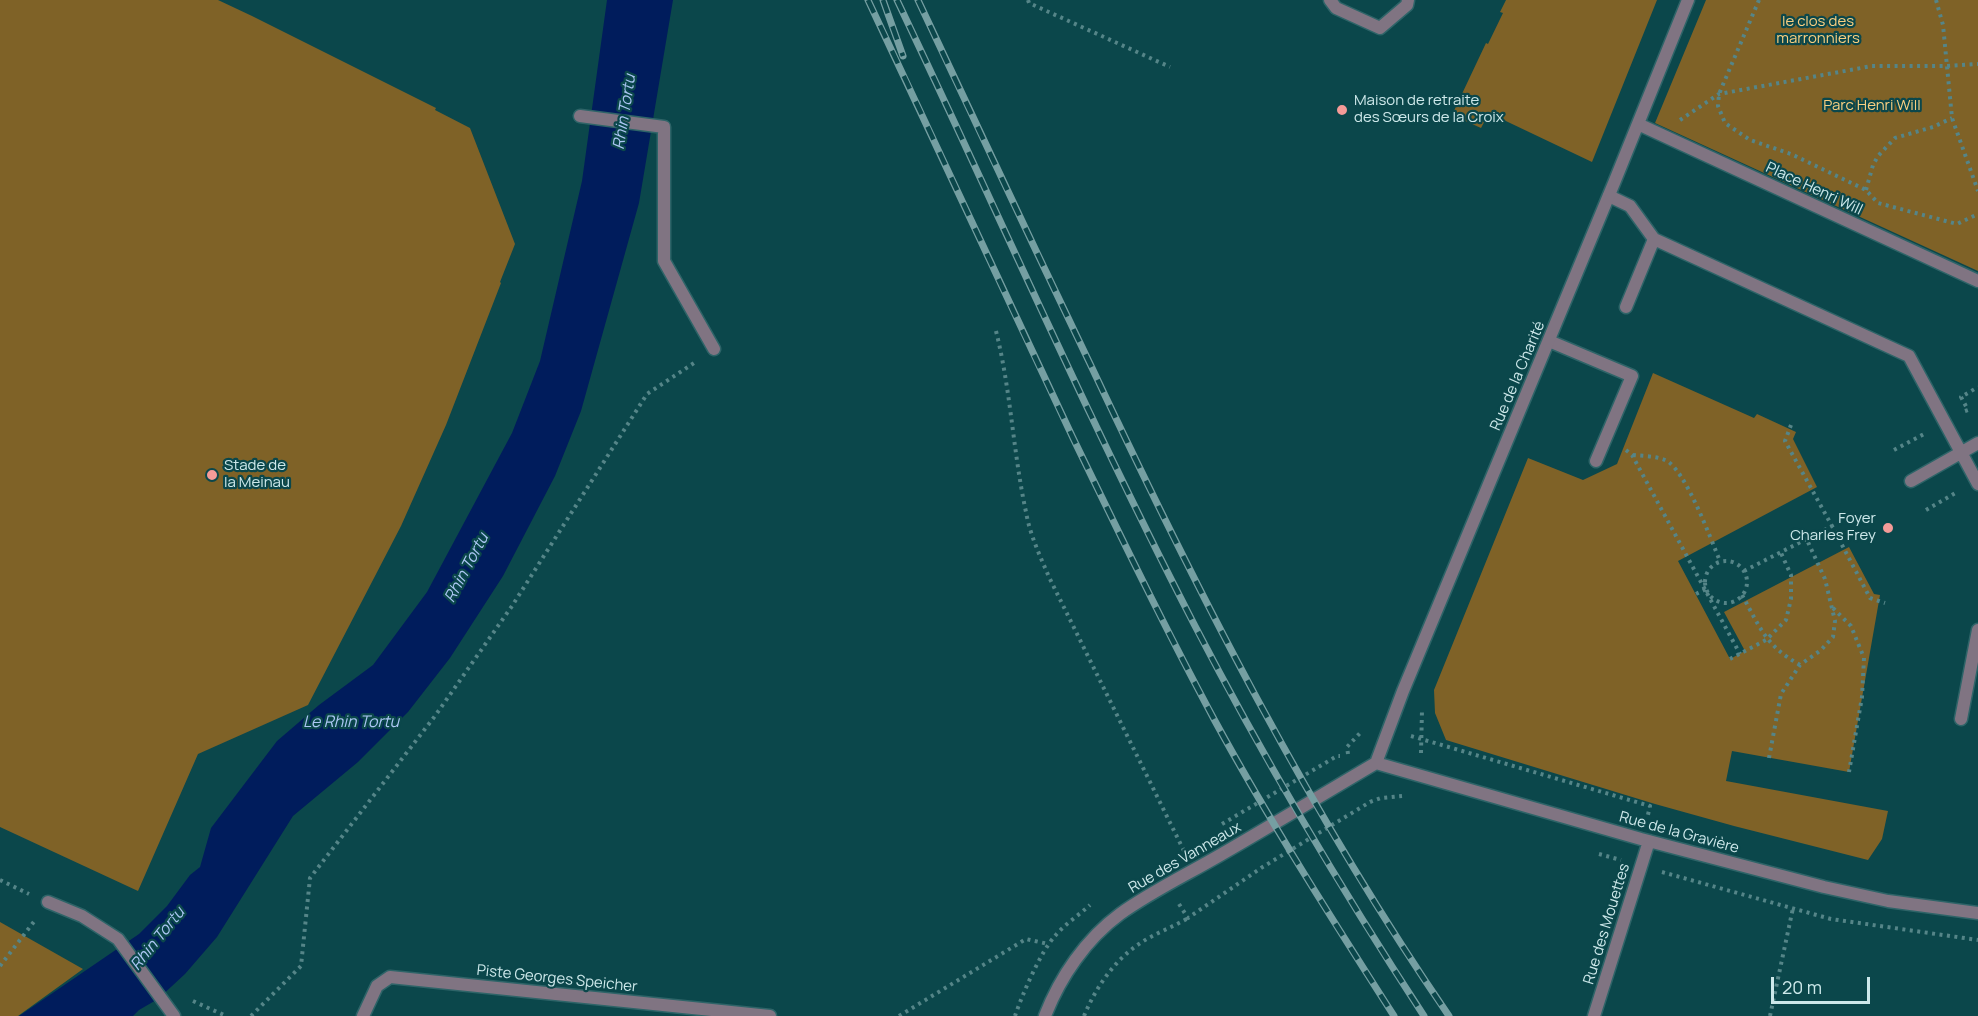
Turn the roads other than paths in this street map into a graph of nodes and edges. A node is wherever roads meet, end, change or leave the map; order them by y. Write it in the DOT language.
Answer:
graph roads {
  1 [pos="1330,0"];
  2 [pos="1408,0"];
  3 [pos="1688,0"];
  4 [pos="580,116"];
  5 [pos="1638,124"];
  6 [pos="1609,196"];
  7 [pos="1654,239"];
  8 [pos="1978,281"];
  9 [pos="1626,307"];
  10 [pos="1549,341"];
  11 [pos="714,349"];
  12 [pos="1978,443"];
  13 [pos="1961,453"];
  14 [pos="1596,461"];
  15 [pos="1911,481"];
  16 [pos="1977,482"];
  17 [pos="1978,630"];
  18 [pos="1961,719"];
  19 [pos="1376,763"];
  20 [pos="1645,840"];
  21 [pos="48,902"];
  22 [pos="1978,912"];
  23 [pos="174,1016"];
  24 [pos="363,1016"];
  25 [pos="770,1016"];
  26 [pos="1045,1016"];
  27 [pos="1594,1016"];
  1 -- 2 [label="street"];
  3 -- 5 [label="street, Rue de la Charité"];
  4 -- 11 [label="street"];
  5 -- 6 [label="street, Rue de la Charité"];
  5 -- 8 [label="street, Place Henri Will"];
  6 -- 7 [label="street"];
  6 -- 10 [label="street, Rue de la Charité"];
  7 -- 9 [label="street"];
  7 -- 13 [label="street"];
  10 -- 14 [label="street"];
  10 -- 19 [label="street, Rue de la Charité"];
  12 -- 13 [label="street"];
  13 -- 15 [label="street"];
  13 -- 16 [label="street"];
  17 -- 18 [label="street"];
  19 -- 20 [label="street, Rue de la Gravière"];
  19 -- 26 [label="street, Rue des Vanneaux"];
  20 -- 22 [label="street, Rue de la Gravière"];
  20 -- 27 [label="street, Rue des Mouettes"];
  21 -- 23 [label="street"];
  24 -- 25 [label="street, Piste Georges Speicher"];
}
